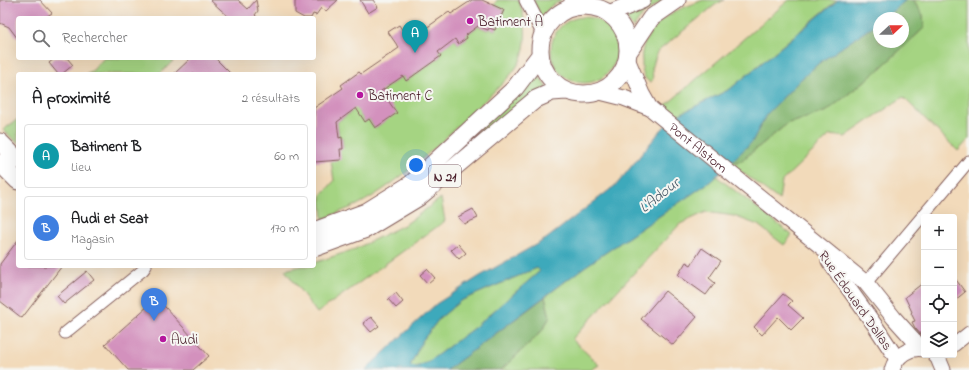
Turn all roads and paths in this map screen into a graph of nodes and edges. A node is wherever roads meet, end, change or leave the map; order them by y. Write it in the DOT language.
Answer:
graph roads {
  1 [pos="526,0"];
  2 [pos="642,0"];
  3 [pos="677,0"];
  4 [pos="575,3"];
  5 [pos="610,14"];
  6 [pos="543,33"];
  7 [pos="540,55"];
  8 [pos="628,56"];
  9 [pos="566,91"];
  10 [pos="600,92"];
  11 [pos="652,110"];
  12 [pos="0,142"];
  13 [pos="16,158"];
  14 [pos="969,161"];
  15 [pos="0,163"];
  16 [pos="16,179"];
  17 [pos="742,183"];
  18 [pos="316,230"];
  19 [pos="814,241"];
  20 [pos="316,247"];
  21 [pos="144,268"];
  22 [pos="866,283"];
  23 [pos="65,333"];
  24 [pos="969,333"];
  25 [pos="957,343"];
  26 [pos="921,348"];
  27 [pos="921,349"];
  28 [pos="894,365"];
  1 -- 6 [label="street"];
  2 -- 5 [label="main road"];
  3 -- 8 [label="main road"];
  4 -- 5 [label="main road"];
  4 -- 6 [label="main road"];
  5 -- 8 [label="main road"];
  6 -- 7 [label="main road"];
  7 -- 9 [label="main road"];
  7 -- 18 [label="main road, N 21"];
  8 -- 10 [label="main road"];
  8 -- 11 [label="main road"];
  9 -- 10 [label="main road"];
  9 -- 20 [label="main road, N 21"];
  10 -- 11 [label="main road"];
  11 -- 17 [label="main road, Pont Alstom"];
  12 -- 13 [label="main road"];
  14 -- 22 [label="street"];
  15 -- 16 [label="main road"];
  17 -- 19 [label="main road, Rue Édouard Dallas"];
  19 -- 22 [label="main road, Rue Édouard Dallas"];
  19 -- 28 [label="main road, Rue Édouard Dallas"];
  21 -- 23 [label="street"];
  22 -- 26 [label="main road, Rue Édouard Dallas"];
  24 -- 25 [label="street"];
  27 -- 28 [label="main road"];
}
